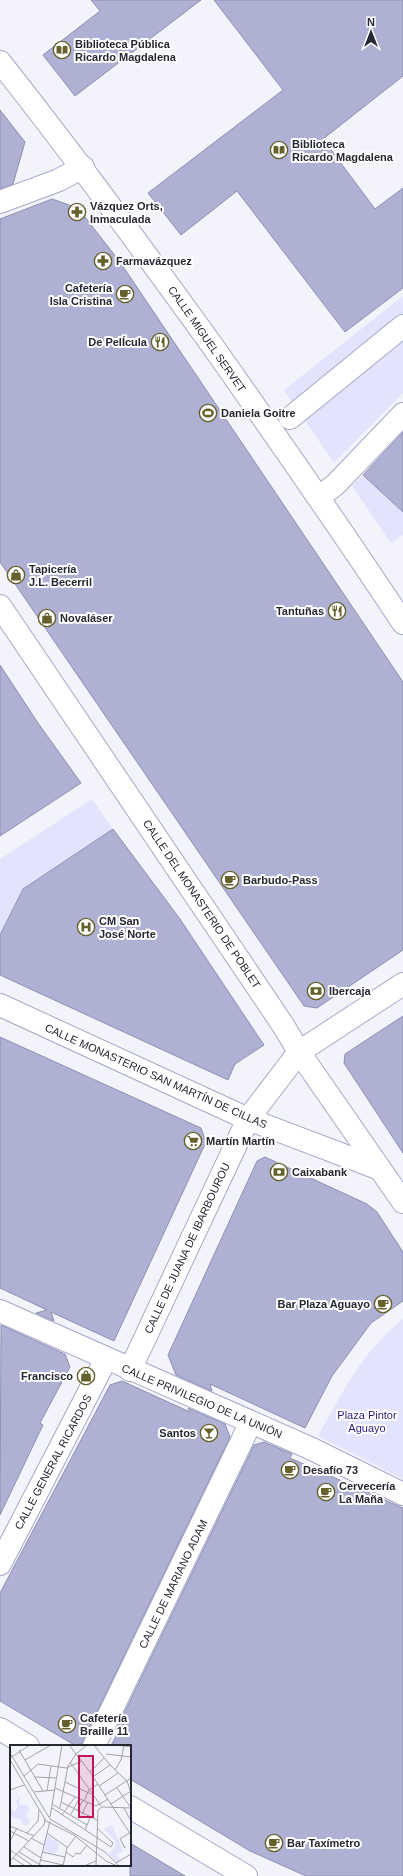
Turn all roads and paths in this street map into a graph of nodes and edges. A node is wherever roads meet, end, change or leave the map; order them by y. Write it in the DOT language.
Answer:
graph roads {
  1 [pos="0,62"];
  2 [pos="83,167"];
  3 [pos="0,202"];
  4 [pos="403,326"];
  5 [pos="403,414"];
  6 [pos="290,418"];
  7 [pos="319,497"];
  8 [pos="0,606"];
  9 [pos="403,623"];
  10 [pos="403,984"];
  11 [pos="0,1004"];
  12 [pos="299,1052"];
  13 [pos="248,1119"];
  14 [pos="380,1169"];
  15 [pos="403,1202"];
  16 [pos="0,1311"];
  17 [pos="106,1359"];
  18 [pos="130,1370"];
  19 [pos="251,1422"];
  20 [pos="403,1494"];
  21 [pos="0,1564"];
  22 [pos="0,1729"];
  23 [pos="26,1745"];
  24 [pos="94,1745"];
  25 [pos="131,1808"];
  26 [pos="246,1876"];
  1 -- 2 [label="street, CALLE MIGUEL SERVET"];
  2 -- 3 [label="street"];
  2 -- 7 [label="street, CALLE MIGUEL SERVET"];
  4 -- 6 [label="street"];
  5 -- 7 [label="street"];
  7 -- 9 [label="street, CALLE MIGUEL SERVET"];
  8 -- 12 [label="street, CALLE DEL MONASTERIO DE POBLET"];
  10 -- 12 [label="street, CALLE DE JUANA DE IBARBOUROU"];
  11 -- 13 [label="street, CALLE MONASTERIO SAN MARTÍN DE CILLAS"];
  12 -- 13 [label="street, CALLE DE JUANA DE IBARBOUROU"];
  12 -- 14 [label="street, CALLE DEL MONASTERIO DE POBLET"];
  13 -- 14 [label="street, CALLE MONASTERIO SAN MARTÍN DE CILLAS"];
  13 -- 18 [label="street, CALLE DE JUANA DE IBARBOUROU"];
  14 -- 15 [label="street, CALLE DEL MONASTERIO DE POBLET"];
  16 -- 17 [label="street, CALLE PRIVILEGIO DE LA UNIÓN"];
  17 -- 18 [label="street, CALLE PRIVILEGIO DE LA UNIÓN"];
  17 -- 21 [label="street, CALLE GENERAL RICARDOS"];
  18 -- 19 [label="street, CALLE PRIVILEGIO DE LA UNIÓN"];
  19 -- 20 [label="street, CALLE PRIVILEGIO DE LA UNIÓN"];
  19 -- 24 [label="street, CALLE DE MARIANO ADAM"];
  22 -- 23 [label="street"];
  25 -- 26 [label="street"];
}
